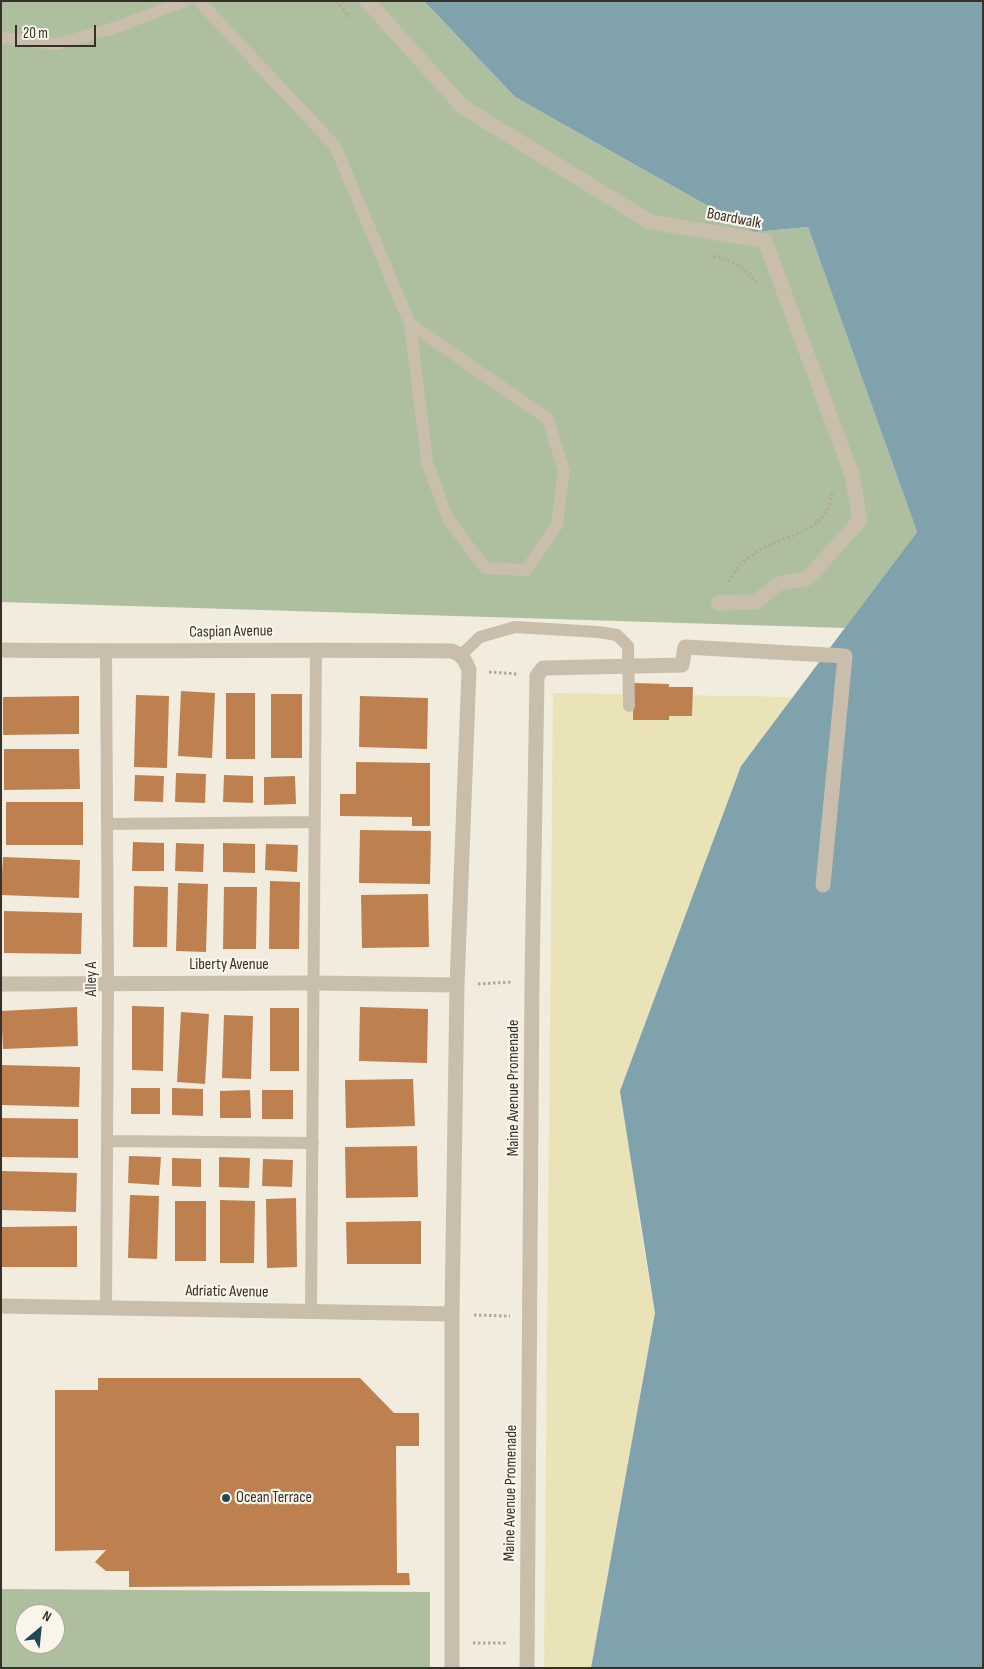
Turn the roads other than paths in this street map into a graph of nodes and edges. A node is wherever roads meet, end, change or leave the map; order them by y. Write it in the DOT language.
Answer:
graph roads {
  1 [pos="185,1"];
  2 [pos="199,1"];
  3 [pos="367,1"];
  4 [pos="1,38"];
  5 [pos="410,324"];
  6 [pos="718,603"];
  7 [pos="316,649"];
  8 [pos="1,650"];
  9 [pos="106,651"];
  10 [pos="461,655"];
  11 [pos="630,665"];
  12 [pos="629,706"];
  13 [pos="316,822"];
  14 [pos="107,824"];
  15 [pos="823,884"];
  16 [pos="108,983"];
  17 [pos="314,983"];
  18 [pos="1,984"];
  19 [pos="457,985"];
  20 [pos="107,1141"];
  21 [pos="313,1143"];
  22 [pos="1,1306"];
  23 [pos="106,1308"];
  24 [pos="311,1311"];
  25 [pos="452,1314"];
  26 [pos="452,1668"];
  27 [pos="528,1668"];
  1 -- 4 [label="lane"];
  2 -- 5 [label="lane"];
  3 -- 6 [label="street, Boardwalk"];
  5 -- 5 [label="lane"];
  7 -- 9 [label="street, Caspian Avenue"];
  7 -- 10 [label="street, Caspian Avenue"];
  7 -- 13 [label="lane"];
  8 -- 9 [label="street, Caspian Avenue"];
  9 -- 14 [label="lane, Alley A"];
  10 -- 11 [label="lane"];
  10 -- 19 [label="street"];
  11 -- 12 [label="lane"];
  11 -- 15 [label="street, Maine Avenue Promenade"];
  11 -- 27 [label="street, Maine Avenue Promenade"];
  13 -- 14 [label="lane"];
  13 -- 17 [label="lane"];
  14 -- 16 [label="lane, Alley A"];
  16 -- 17 [label="street, Liberty Avenue"];
  16 -- 18 [label="street, Liberty Avenue"];
  16 -- 20 [label="lane, Alley A"];
  17 -- 19 [label="street, Liberty Avenue"];
  17 -- 21 [label="lane"];
  19 -- 25 [label="street"];
  20 -- 21 [label="lane"];
  20 -- 23 [label="lane, Alley A"];
  21 -- 24 [label="lane"];
  22 -- 23 [label="street, Adriatic Avenue"];
  23 -- 24 [label="street, Adriatic Avenue"];
  24 -- 25 [label="street, Adriatic Avenue"];
  25 -- 26 [label="street"];
}
